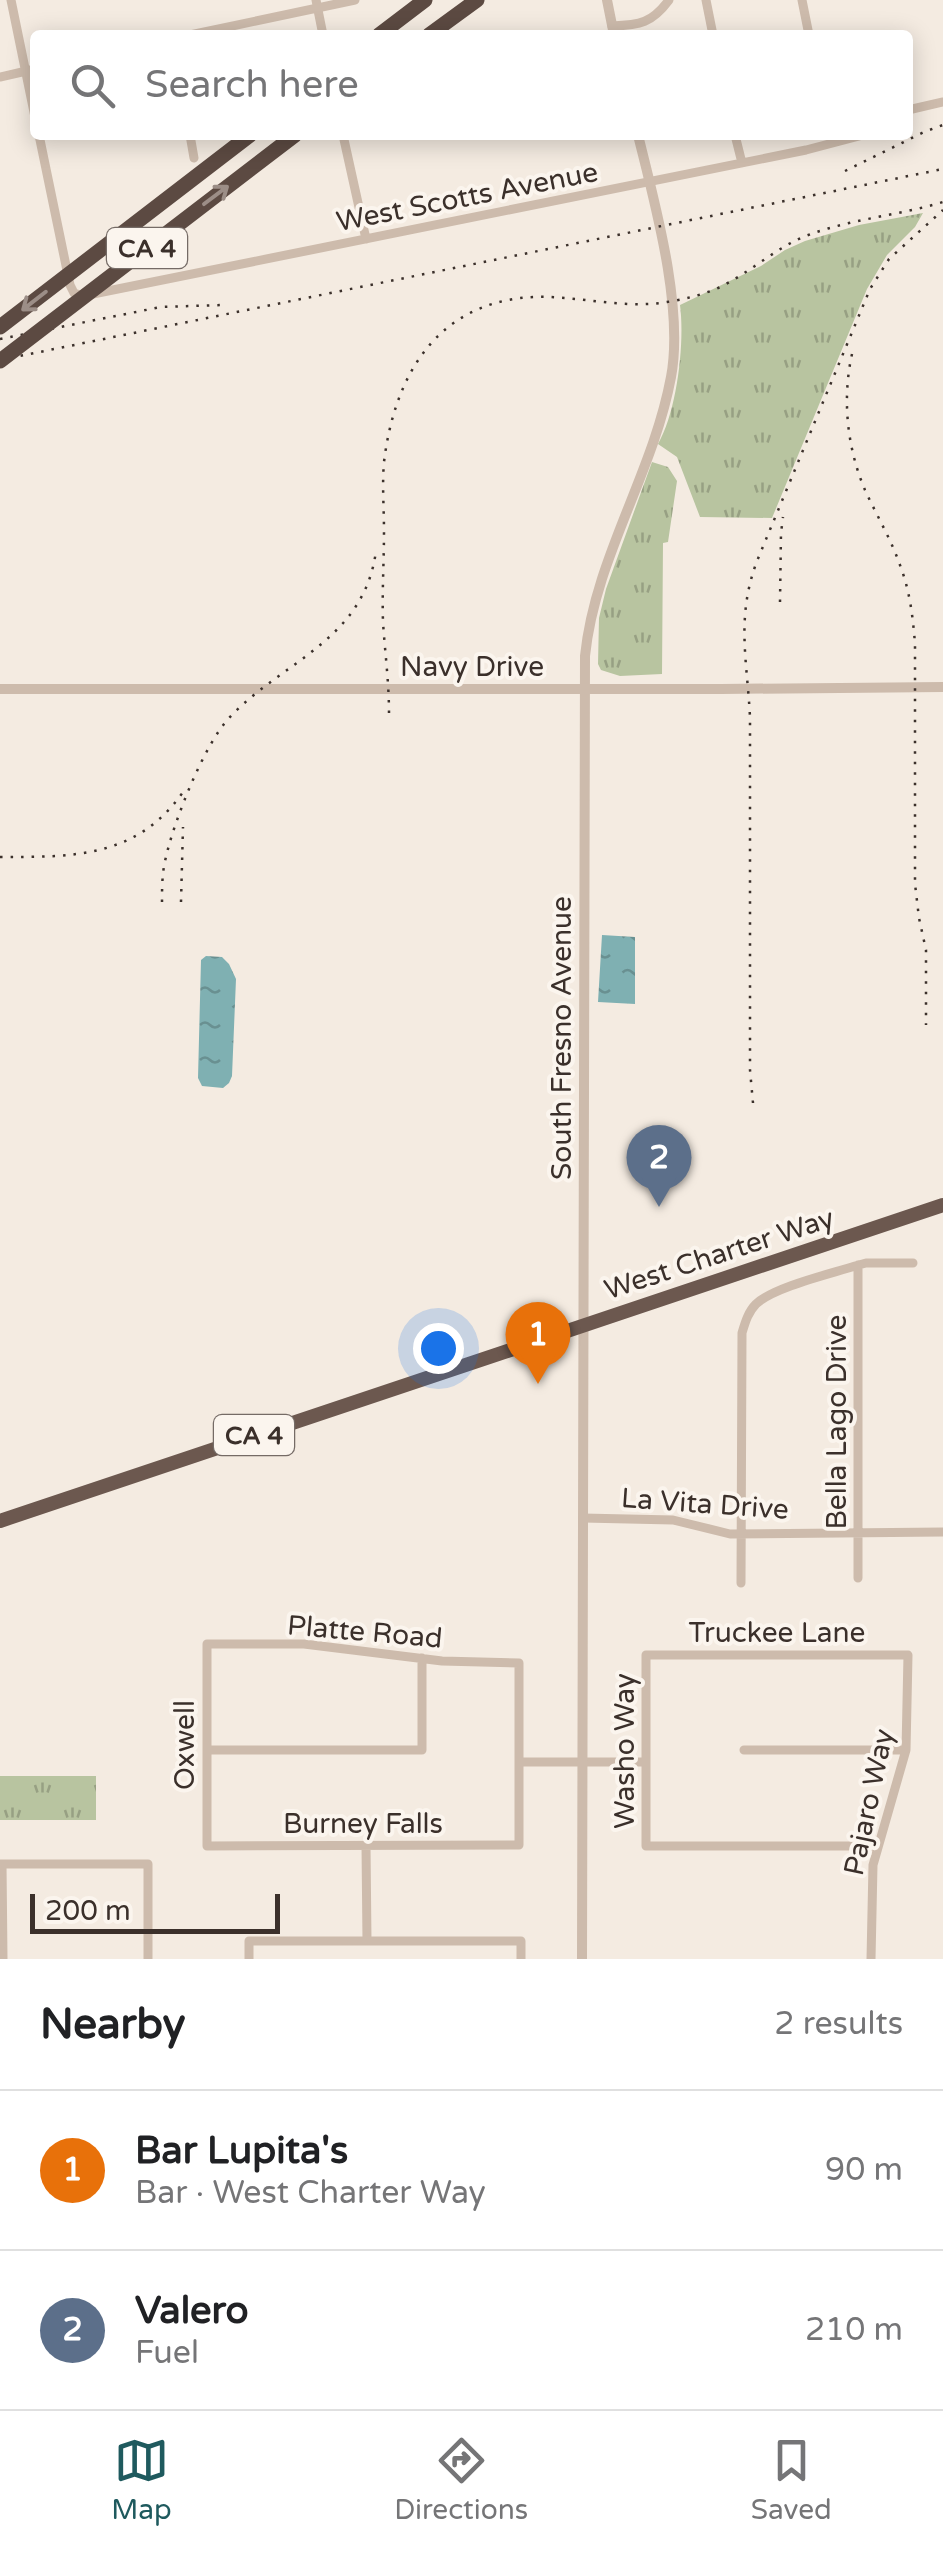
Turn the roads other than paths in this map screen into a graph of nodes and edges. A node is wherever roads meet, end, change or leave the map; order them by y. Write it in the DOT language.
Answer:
graph roads {
  1 [pos="11,0"];
  2 [pos="355,0"];
  3 [pos="425,0"];
  4 [pos="477,0"];
  5 [pos="607,0"];
  6 [pos="670,0"];
  7 [pos="706,0"];
  8 [pos="802,0"];
  9 [pos="317,4"];
  10 [pos="210,30"];
  11 [pos="322,30"];
  12 [pos="386,30"];
  13 [pos="435,30"];
  14 [pos="613,30"];
  15 [pos="713,30"];
  16 [pos="809,30"];
  17 [pos="30,70"];
  18 [pos="0,77"];
  19 [pos="943,102"];
  20 [pos="913,109"];
  21 [pos="40,140"];
  22 [pos="191,140"];
  23 [pos="243,140"];
  24 [pos="288,140"];
  25 [pos="345,140"];
  26 [pos="639,140"];
  27 [pos="736,140"];
  28 [pos="829,140"];
  29 [pos="194,158"];
  30 [pos="742,163"];
  31 [pos="650,182"];
  32 [pos="366,239"];
  33 [pos="0,327"];
  34 [pos="0,361"];
  35 [pos="943,687"];
  36 [pos="584,688"];
  37 [pos="0,689"];
  38 [pos="943,1205"];
  39 [pos="913,1263"];
  40 [pos="858,1265"];
  41 [pos="582,1324"];
  42 [pos="583,1518"];
  43 [pos="0,1521"];
  44 [pos="858,1532"];
  45 [pos="943,1532"];
  46 [pos="742,1534"];
  47 [pos="858,1578"];
  48 [pos="742,1583"];
  49 [pos="207,1644"];
  50 [pos="646,1655"];
  51 [pos="908,1655"];
  52 [pos="422,1658"];
  53 [pos="207,1750"];
  54 [pos="744,1750"];
  55 [pos="906,1750"];
  56 [pos="519,1762"];
  57 [pos="582,1762"];
  58 [pos="646,1762"];
  59 [pos="207,1846"];
  60 [pos="366,1846"];
  61 [pos="877,1846"];
  62 [pos="1,1864"];
  63 [pos="366,1941"];
  64 [pos="2,1959"];
  65 [pos="148,1959"];
  66 [pos="250,1959"];
  67 [pos="521,1959"];
  68 [pos="582,1959"];
  69 [pos="871,1959"];
  1 -- 17 [label="street"];
  2 -- 9 [label="street"];
  3 -- 12 [label="highway"];
  4 -- 13 [label="highway"];
  5 -- 14 [label="street"];
  6 -- 14 [label="street"];
  7 -- 15 [label="street"];
  8 -- 16 [label="street"];
  9 -- 10 [label="street"];
  9 -- 11 [label="street"];
  17 -- 18 [label="street"];
  19 -- 20 [label="street"];
  21 -- 32 [label="street, West Scotts Avenue"];
  22 -- 29 [label="street"];
  23 -- 33 [label="highway, CA 4, one-way, bridge"];
  34 -- 24 [label="highway, CA 4, one-way, bridge"];
  25 -- 32 [label="street"];
  26 -- 31 [label="street, South Fresno Avenue"];
  27 -- 30 [label="street"];
  28 -- 30 [label="street, West Scotts Avenue"];
  30 -- 31 [label="street, West Scotts Avenue"];
  31 -- 32 [label="street, West Scotts Avenue"];
  31 -- 36 [label="street, South Fresno Avenue"];
  35 -- 36 [label="street, Navy Drive"];
  36 -- 37 [label="street, Navy Drive"];
  36 -- 41 [label="street, South Fresno Avenue"];
  38 -- 41 [label="highway, West Charter Way / CA 4"];
  39 -- 40 [label="street"];
  40 -- 44 [label="street, Bella Lago Drive"];
  40 -- 46 [label="street"];
  41 -- 42 [label="street, South Fresno Avenue"];
  41 -- 43 [label="highway, West Charter Way / CA 4"];
  42 -- 46 [label="street, La Vita Drive"];
  42 -- 57 [label="street, South Fresno Avenue"];
  44 -- 45 [label="street, La Vita Drive"];
  44 -- 46 [label="street, La Vita Drive"];
  44 -- 47 [label="street, Bella Lago Drive"];
  46 -- 48 [label="street"];
  49 -- 52 [label="street, Platte Road"];
  49 -- 53 [label="street, Oxwell"];
  50 -- 51 [label="street, Truckee Lane"];
  50 -- 58 [label="street, Washo Way"];
  51 -- 55 [label="street, Pajaro Way"];
  52 -- 53 [label="street"];
  52 -- 56 [label="street, Platte Road"];
  53 -- 59 [label="street, Oxwell"];
  54 -- 55 [label="street"];
  55 -- 61 [label="street, Pajaro Way"];
  56 -- 57 [label="street"];
  56 -- 60 [label="street, Burney Falls"];
  57 -- 58 [label="street"];
  57 -- 68 [label="street, South Fresno Avenue"];
  58 -- 61 [label="street, Washo Way"];
  59 -- 60 [label="street, Burney Falls"];
  60 -- 63 [label="street"];
  61 -- 69 [label="street, Pajaro Way"];
  62 -- 64 [label="street"];
  62 -- 65 [label="street"];
  63 -- 66 [label="street"];
  63 -- 67 [label="street"];
}
